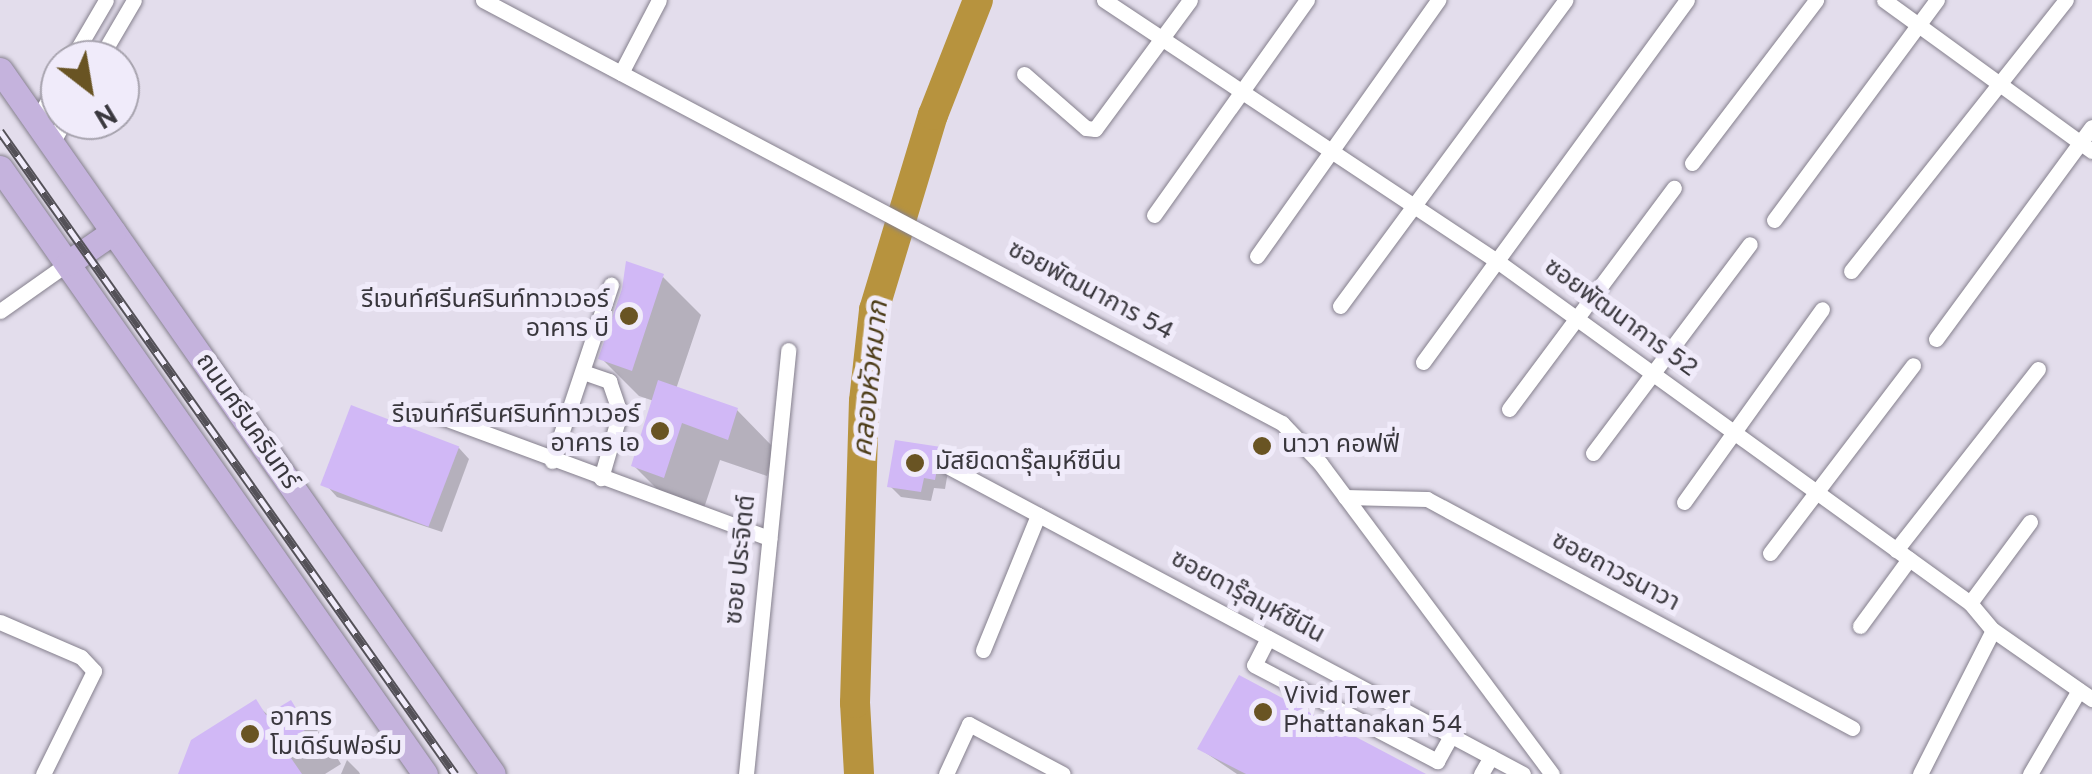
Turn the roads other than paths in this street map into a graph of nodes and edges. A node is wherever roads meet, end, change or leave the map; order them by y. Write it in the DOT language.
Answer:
graph roads {
  1 [pos="106,0"];
  2 [pos="134,0"];
  3 [pos="482,0"];
  4 [pos="659,0"];
  5 [pos="1104,0"];
  6 [pos="1190,0"];
  7 [pos="1307,0"];
  8 [pos="1438,0"];
  9 [pos="1566,0"];
  10 [pos="1687,0"];
  11 [pos="1816,0"];
  12 [pos="1884,0"];
  13 [pos="1936,0"];
  14 [pos="2066,0"];
  15 [pos="1918,25"];
  16 [pos="83,40"];
  17 [pos="111,40"];
  18 [pos="1162,40"];
  19 [pos="0,70"];
  20 [pos="621,73"];
  21 [pos="1024,74"];
  22 [pos="1998,84"];
  23 [pos="1238,93"];
  24 [pos="40,114"];
  25 [pos="36,121"];
  26 [pos="2092,127"];
  27 [pos="54,140"];
  28 [pos="52,143"];
  29 [pos="2087,147"];
  30 [pos="1330,150"];
  31 [pos="1692,164"];
  32 [pos="0,168"];
  33 [pos="1674,188"];
  34 [pos="1414,206"];
  35 [pos="1154,215"];
  36 [pos="1774,220"];
  37 [pos="113,232"];
  38 [pos="1750,244"];
  39 [pos="1257,256"];
  40 [pos="1497,261"];
  41 [pos="68,263"];
  42 [pos="1851,271"];
  43 [pos="611,286"];
  44 [pos="1340,306"];
  45 [pos="1822,308"];
  46 [pos="0,311"];
  47 [pos="1576,318"];
  48 [pos="1936,339"];
  49 [pos="788,350"];
  50 [pos="1423,362"];
  51 [pos="1914,365"];
  52 [pos="2038,368"];
  53 [pos="583,372"];
  54 [pos="1652,374"];
  55 [pos="1509,409"];
  56 [pos="428,412"];
  57 [pos="1734,432"];
  58 [pos="1593,452"];
  59 [pos="552,461"];
  60 [pos="947,466"];
  61 [pos="601,478"];
  62 [pos="1816,492"];
  63 [pos="1345,497"];
  64 [pos="1684,502"];
  65 [pos="1038,515"];
  66 [pos="2030,522"];
  67 [pos="769,538"];
  68 [pos="1770,553"];
  69 [pos="1903,555"];
  70 [pos="1970,603"];
  71 [pos="0,622"];
  72 [pos="1860,626"];
  73 [pos="1993,630"];
  74 [pos="1268,638"];
  75 [pos="983,650"];
  76 [pos="2087,692"];
  77 [pos="1852,728"];
  78 [pos="1451,736"];
  79 [pos="1490,756"];
  80 [pos="1059,773"];
  81 [pos="44,774"];
  82 [pos="425,774"];
  83 [pos="493,774"];
  84 [pos="746,774"];
  85 [pos="946,774"];
  86 [pos="1481,774"];
  87 [pos="1523,774"];
  88 [pos="1552,774"];
  89 [pos="1920,774"];
  90 [pos="2030,774"];
  1 -- 16 [label="street"];
  2 -- 17 [label="street"];
  3 -- 20 [label="street, ซอยพัฒนาการ 54"];
  4 -- 20 [label="street"];
  5 -- 18 [label="street, ซอยพัฒนาการ 52"];
  6 -- 18 [label="street"];
  7 -- 23 [label="street"];
  8 -- 30 [label="street"];
  9 -- 34 [label="street"];
  10 -- 40 [label="street"];
  11 -- 31 [label="street"];
  12 -- 15 [label="street"];
  13 -- 15 [label="street"];
  14 -- 22 [label="street"];
  15 -- 22 [label="street"];
  15 -- 36 [label="street"];
  18 -- 21 [label="street"];
  18 -- 23 [label="street, ซอยพัฒนาการ 52"];
  19 -- 25 [label="main road, ถนนศรีนครินทร์"];
  20 -- 63 [label="street, ซอยพัฒนาการ 54"];
  22 -- 29 [label="street"];
  22 -- 42 [label="street"];
  23 -- 30 [label="street, ซอยพัฒนาการ 52"];
  23 -- 35 [label="street"];
  24 -- 25 [label="street"];
  25 -- 28 [label="main road, ถนนศรีนครินทร์"];
  26 -- 29 [label="street"];
  27 -- 28 [label="street"];
  28 -- 37 [label="main road, ถนนศรีนครินทร์"];
  29 -- 48 [label="street"];
  30 -- 34 [label="street, ซอยพัฒนาการ 52"];
  30 -- 39 [label="street"];
  32 -- 41 [label="main road"];
  33 -- 47 [label="street"];
  34 -- 40 [label="street, ซอยพัฒนาการ 52"];
  34 -- 44 [label="street"];
  37 -- 41 [label="main road"];
  37 -- 83 [label="main road, ถนนศรีนครินทร์"];
  38 -- 54 [label="street"];
  40 -- 47 [label="street, ซอยพัฒนาการ 52"];
  40 -- 50 [label="street"];
  41 -- 46 [label="street"];
  41 -- 82 [label="main road"];
  43 -- 53 [label="street"];
  45 -- 57 [label="street"];
  47 -- 54 [label="street, ซอยพัฒนาการ 52"];
  47 -- 55 [label="street"];
  49 -- 67 [label="street, ซอย ประจิตต์"];
  51 -- 62 [label="street"];
  52 -- 69 [label="street"];
  53 -- 59 [label="street"];
  53 -- 61 [label="street"];
  54 -- 57 [label="street, ซอยพัฒนาการ 52"];
  54 -- 58 [label="street"];
  56 -- 59 [label="street"];
  57 -- 62 [label="street, ซอยพัฒนาการ 52"];
  57 -- 64 [label="street"];
  59 -- 61 [label="street"];
  60 -- 65 [label="street, ซอยดารุ๊ลมุห์ซีนีน"];
  61 -- 67 [label="street"];
  62 -- 68 [label="street"];
  62 -- 69 [label="street, ซอยพัฒนาการ 52"];
  63 -- 77 [label="street, ซอยถาวรนาวา"];
  63 -- 88 [label="street, ซอยพัฒนาการ 54"];
  65 -- 74 [label="street, ซอยดารุ๊ลมุห์ซีนีน"];
  65 -- 75 [label="street"];
  66 -- 70 [label="street"];
  67 -- 84 [label="street, ซอย ประจิตต์"];
  69 -- 70 [label="street, ซอยพัฒนาการ 52"];
  69 -- 72 [label="street"];
  70 -- 73 [label="street, ซอยพัฒนาการ 52"];
  71 -- 81 [label="street"];
  73 -- 76 [label="street, ซอยพัฒนาการ 52"];
  73 -- 89 [label="street"];
  74 -- 78 [label="street, ซอยดารุ๊ลมุห์ซีนีน"];
  74 -- 78 [label="street"];
  76 -- 90 [label="street"];
  78 -- 79 [label="street, ซอยดารุ๊ลมุห์ซีนีน"];
  79 -- 86 [label="street"];
  79 -- 87 [label="street, ซอยดารุ๊ลมุห์ซีนีน"];
  80 -- 85 [label="street"];
}
